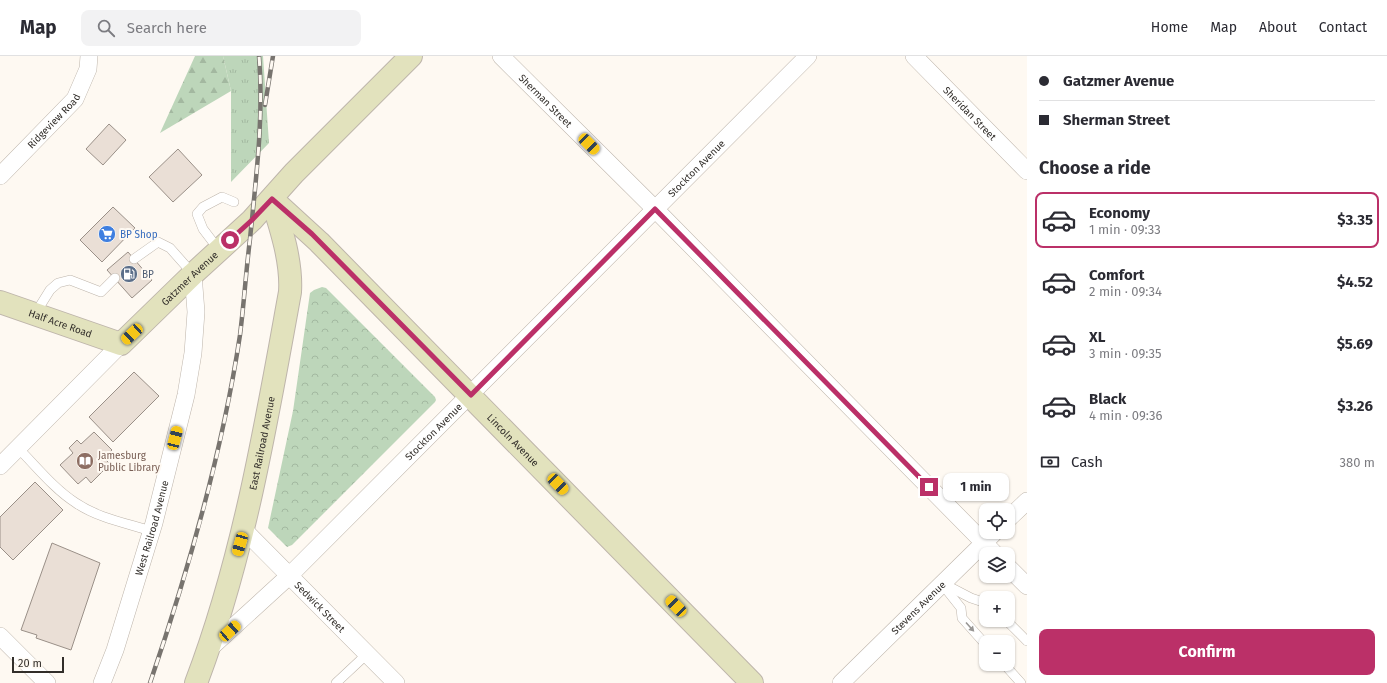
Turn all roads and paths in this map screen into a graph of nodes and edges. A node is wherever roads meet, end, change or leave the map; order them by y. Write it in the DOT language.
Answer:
graph roads {
  1 [pos="89,56"];
  2 [pos="411,56"];
  3 [pos="501,56"];
  4 [pos="808,56"];
  5 [pos="914,56"];
  6 [pos="1027,171"];
  7 [pos="0,176"];
  8 [pos="272,199"];
  9 [pos="234,202"];
  10 [pos="655,209"];
  11 [pos="219,250"];
  12 [pos="134,259"];
  13 [pos="193,274"];
  14 [pos="115,278"];
  15 [pos="0,302"];
  16 [pos="35,314"];
  17 [pos="121,344"];
  18 [pos="471,395"];
  19 [pos="18,448"];
  20 [pos="0,466"];
  21 [pos="1027,501"];
  22 [pos="1015,512"];
  23 [pos="244,530"];
  24 [pos="151,532"];
  25 [pos="991,543"];
  26 [pos="1015,574"];
  27 [pos="290,576"];
  28 [pos="942,584"];
  29 [pos="1027,586"];
  30 [pos="979,601"];
  31 [pos="1013,627"];
  32 [pos="0,636"];
  33 [pos="979,637"];
  34 [pos="1027,641"];
  35 [pos="208,650"];
  36 [pos="367,654"];
  37 [pos="1010,671"];
  38 [pos="47,683"];
  39 [pos="102,683"];
  40 [pos="196,683"];
  41 [pos="336,683"];
  42 [pos="396,683"];
  43 [pos="752,683"];
  44 [pos="841,683"];
  45 [pos="1021,683"];
  1 -- 7 [label="street, Ridgeview Road"];
  2 -- 8 [label="street, Gatzmer Avenue"];
  3 -- 10 [label="street, Sherman Street"];
  4 -- 10 [label="street, Stockton Avenue"];
  5 -- 6 [label="street, Sheridan Street"];
  8 -- 11 [label="street, Gatzmer Avenue"];
  8 -- 18 [label="street, Lincoln Avenue"];
  8 -- 23 [label="street, East Railroad Avenue"];
  9 -- 11 [label="lane"];
  10 -- 18 [label="street, Stockton Avenue"];
  10 -- 25 [label="street, Sherman Street"];
  11 -- 13 [label="street, Gatzmer Avenue"];
  12 -- 13 [label="lane"];
  13 -- 17 [label="street, Gatzmer Avenue"];
  13 -- 24 [label="street, West Railroad Avenue"];
  14 -- 16 [label="lane"];
  15 -- 16 [label="street, Half Acre Road"];
  16 -- 17 [label="street, Half Acre Road"];
  17 -- 19 [label="street, Gatzmer Avenue"];
  18 -- 27 [label="street, Stockton Avenue"];
  18 -- 43 [label="street, Lincoln Avenue"];
  19 -- 20 [label="street, Gatzmer Avenue"];
  19 -- 24 [label="lane"];
  21 -- 22 [label="street"];
  23 -- 27 [label="street, Sedwick Street"];
  23 -- 35 [label="street, East Railroad Avenue"];
  24 -- 39 [label="street, West Railroad Avenue"];
  25 -- 28 [label="street, Stevens Avenue"];
  26 -- 29 [label="street"];
  27 -- 35 [label="street, Stockton Avenue"];
  27 -- 36 [label="street, Sedwick Street"];
  28 -- 30 [label="lane"];
  28 -- 33 [label="lane, one-way"];
  28 -- 44 [label="street, Stevens Avenue"];
  31 -- 34 [label="lane"];
  32 -- 38 [label="street"];
  35 -- 40 [label="street, East Railroad Avenue"];
  36 -- 41 [label="lane"];
  36 -- 42 [label="street, Sedwick Street"];
  37 -- 45 [label="lane"];
}
